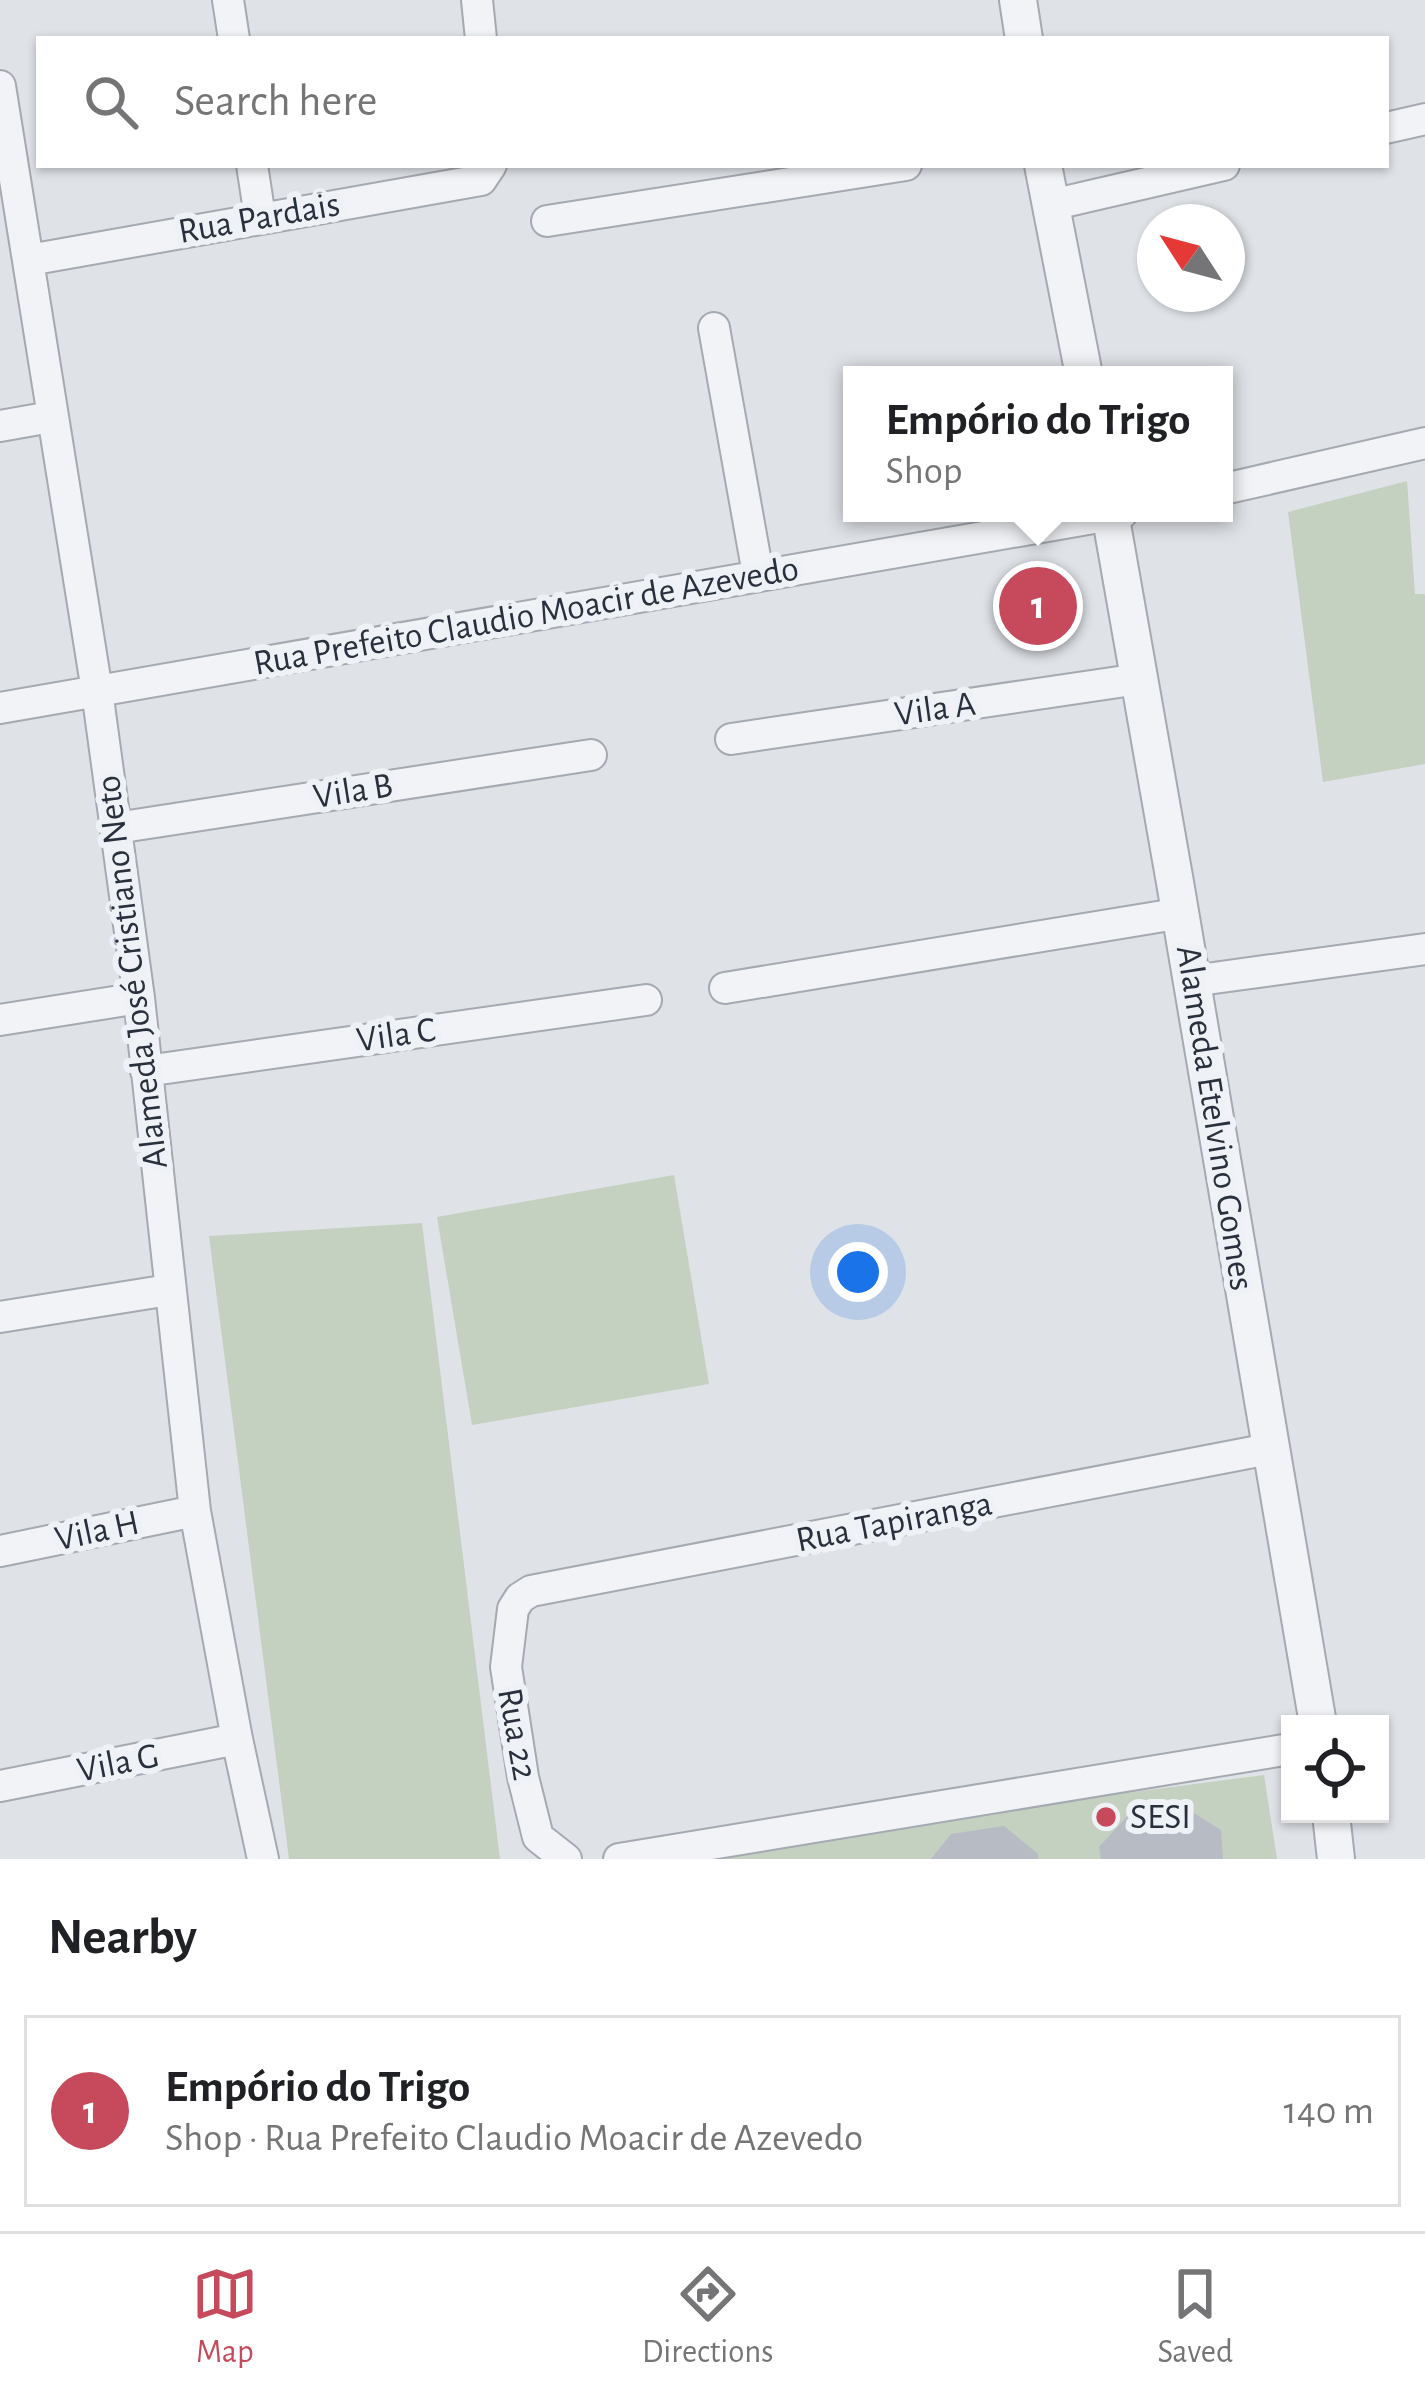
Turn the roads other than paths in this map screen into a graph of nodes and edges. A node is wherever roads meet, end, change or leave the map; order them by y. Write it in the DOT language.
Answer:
graph roads {
  1 [pos="228,0"];
  2 [pos="477,0"];
  3 [pos="1018,0"];
  4 [pos="234,36"];
  5 [pos="481,36"];
  6 [pos="1024,36"];
  7 [pos="0,86"];
  8 [pos="1425,118"];
  9 [pos="1389,127"];
  10 [pos="252,168"];
  11 [pos="887,168"];
  12 [pos="1043,168"];
  13 [pos="1211,168"];
  14 [pos="489,170"];
  15 [pos="8,180"];
  16 [pos="1051,205"];
  17 [pos="260,218"];
  18 [pos="547,221"];
  19 [pos="29,260"];
  20 [pos="714,328"];
  21 [pos="1082,366"];
  22 [pos="51,417"];
  23 [pos="0,426"];
  24 [pos="1425,443"];
  25 [pos="1233,487"];
  26 [pos="1067,522"];
  27 [pos="1115,522"];
  28 [pos="758,574"];
  29 [pos="1139,679"];
  30 [pos="97,691"];
  31 [pos="0,708"];
  32 [pos="731,739"];
  33 [pos="591,755"];
  34 [pos="116,828"];
  35 [pos="1182,913"];
  36 [pos="1425,949"];
  37 [pos="1192,981"];
  38 [pos="725,988"];
  39 [pos="139,998"];
  40 [pos="646,1000"];
  41 [pos="0,1020"];
  42 [pos="146,1071"];
  43 [pos="169,1290"];
  44 [pos="0,1317"];
  45 [pos="1269,1449"];
  46 [pos="195,1511"];
  47 [pos="0,1551"];
  48 [pos="520,1598"];
  49 [pos="1316,1715"];
  50 [pos="237,1739"];
  51 [pos="1281,1750"];
  52 [pos="0,1786"];
  53 [pos="1332,1823"];
  54 [pos="263,1859"];
  55 [pos="566,1859"];
  56 [pos="619,1859"];
  57 [pos="1336,1859"];
  1 -- 4 [label="street"];
  2 -- 5 [label="street"];
  3 -- 6 [label="street"];
  7 -- 15 [label="street, Alameda José Cristiano Neto"];
  8 -- 9 [label="street"];
  10 -- 17 [label="street"];
  11 -- 18 [label="street"];
  12 -- 16 [label="street"];
  13 -- 16 [label="street"];
  14 -- 17 [label="street, Rua Pardais"];
  15 -- 19 [label="street, Alameda José Cristiano Neto"];
  16 -- 21 [label="street"];
  17 -- 19 [label="street, Rua Pardais"];
  19 -- 22 [label="street, Alameda José Cristiano Neto"];
  20 -- 28 [label="street"];
  22 -- 23 [label="street"];
  22 -- 30 [label="street, Alameda José Cristiano Neto"];
  24 -- 25 [label="street"];
  26 -- 28 [label="street, Rua Prefeito Claudio Moacir de Azevedo"];
  27 -- 29 [label="street, Alameda Etelvino Gomes"];
  28 -- 30 [label="street, Rua Prefeito Claudio Moacir de Azevedo"];
  29 -- 32 [label="street, Vila A"];
  29 -- 35 [label="street, Alameda Etelvino Gomes"];
  30 -- 31 [label="street, Rua Prefeito Claudio Moacir de Azevedo"];
  30 -- 34 [label="street, Alameda José Cristiano Neto"];
  33 -- 34 [label="street, Vila B"];
  34 -- 39 [label="street, Alameda José Cristiano Neto"];
  35 -- 37 [label="street, Alameda Etelvino Gomes"];
  35 -- 38 [label="street"];
  36 -- 37 [label="street"];
  37 -- 45 [label="street, Alameda Etelvino Gomes"];
  39 -- 41 [label="street"];
  39 -- 42 [label="street, Alameda José Cristiano Neto"];
  40 -- 42 [label="street, Vila C"];
  42 -- 43 [label="street, Alameda José Cristiano Neto"];
  43 -- 44 [label="street"];
  43 -- 46 [label="street, Alameda José Cristiano Neto"];
  45 -- 48 [label="street, Rua Tapiranga"];
  45 -- 49 [label="street, Alameda Etelvino Gomes"];
  46 -- 47 [label="street, Vila H"];
  46 -- 50 [label="street, Alameda José Cristiano Neto"];
  48 -- 55 [label="street, Rua 22"];
  50 -- 52 [label="street, Vila G"];
  50 -- 54 [label="street, Alameda José Cristiano Neto"];
  51 -- 56 [label="street"];
  53 -- 57 [label="street"];
}
